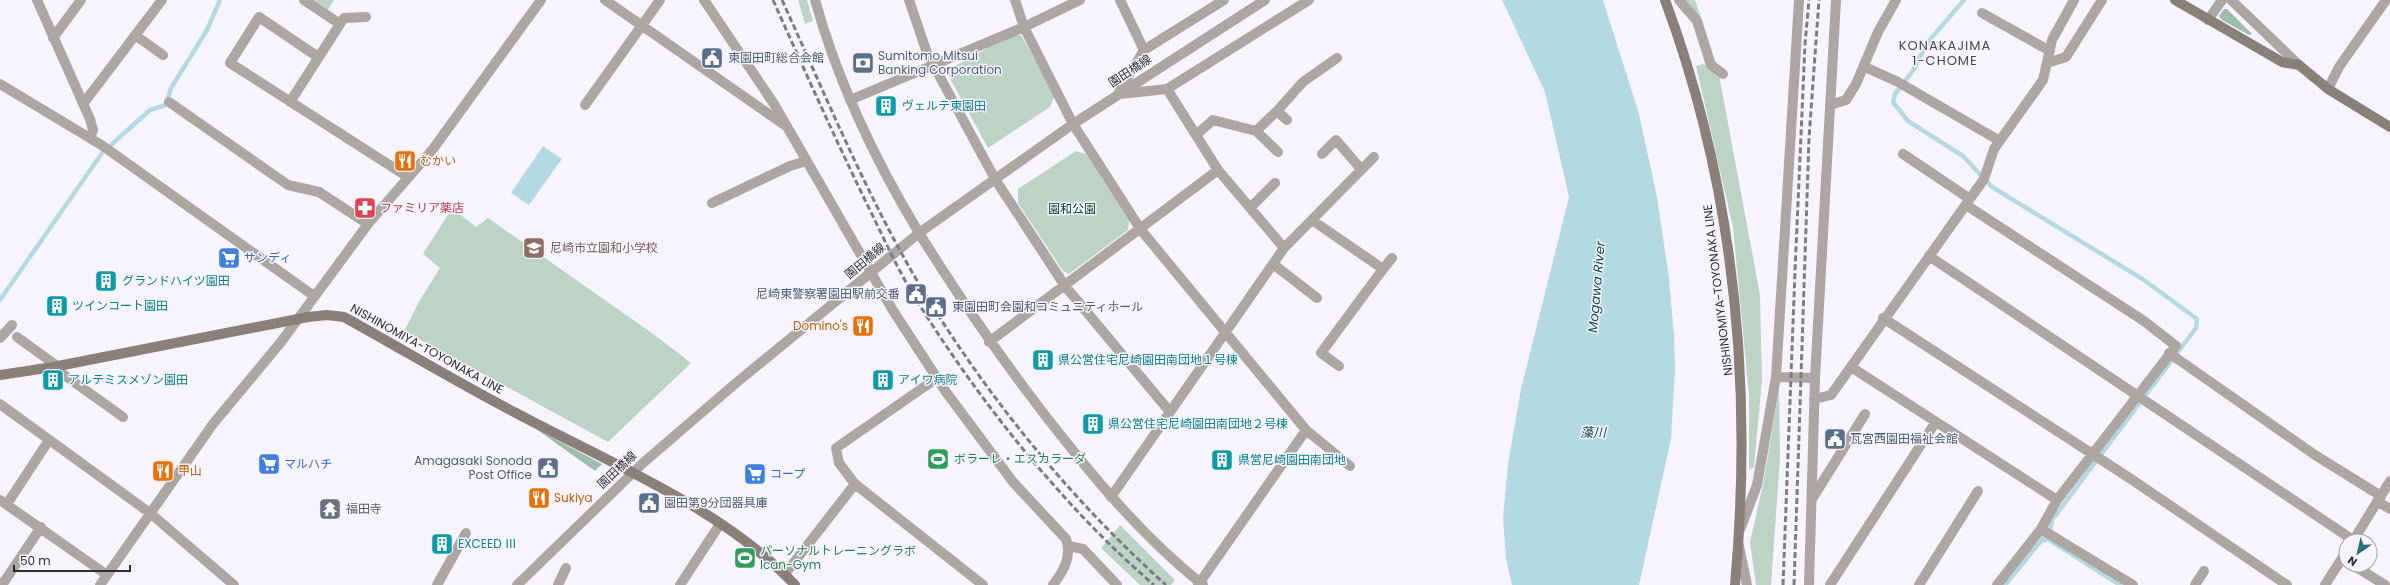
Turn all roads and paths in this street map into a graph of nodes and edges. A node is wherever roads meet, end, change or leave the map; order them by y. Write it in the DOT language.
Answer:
graph roads {
  1 [pos="37,0"];
  2 [pos="81,0"];
  3 [pos="162,0"];
  4 [pos="304,0"];
  5 [pos="541,0"];
  6 [pos="605,0"];
  7 [pos="660,0"];
  8 [pos="704,0"];
  9 [pos="815,0"];
  10 [pos="909,0"];
  11 [pos="1015,0"];
  12 [pos="1080,0"];
  13 [pos="1120,0"];
  14 [pos="1265,0"];
  15 [pos="1309,0"];
  16 [pos="1665,0"];
  17 [pos="1679,0"];
  18 [pos="1799,0"];
  19 [pos="1836,0"];
  20 [pos="1896,0"];
  21 [pos="2074,0"];
  22 [pos="2102,0"];
  23 [pos="2175,0"];
  24 [pos="2222,0"];
  25 [pos="2231,0"];
  26 [pos="2386,0"];
  27 [pos="1221,1"];
  28 [pos="1982,13"];
  29 [pos="366,18"];
  30 [pos="2208,20"];
  31 [pos="340,24"];
  32 [pos="641,25"];
  33 [pos="1024,26"];
  34 [pos="135,35"];
  35 [pos="54,38"];
  36 [pos="1144,50"];
  37 [pos="2050,51"];
  38 [pos="163,55"];
  39 [pos="318,57"];
  40 [pos="1337,58"];
  41 [pos="2047,63"];
  42 [pos="933,65"];
  43 [pos="2299,65"];
  44 [pos="1865,67"];
  45 [pos="1723,74"];
  46 [pos="2,89"];
  47 [pos="1167,89"];
  48 [pos="2328,90"];
  49 [pos="1118,94"];
  50 [pos="850,100"];
  51 [pos="169,102"];
  52 [pos="290,102"];
  53 [pos="83,104"];
  54 [pos="585,105"];
  55 [pos="1830,105"];
  56 [pos="1277,111"];
  57 [pos="1287,120"];
  58 [pos="1073,124"];
  59 [pos="786,126"];
  60 [pos="2390,127"];
  61 [pos="1256,131"];
  62 [pos="1196,135"];
  63 [pos="90,138"];
  64 [pos="2000,141"];
  65 [pos="1278,152"];
  66 [pos="1322,154"];
  67 [pos="1903,154"];
  68 [pos="1374,157"];
  69 [pos="806,161"];
  70 [pos="1361,169"];
  71 [pos="1218,170"];
  72 [pos="408,177"];
  73 [pos="996,179"];
  74 [pos="1274,183"];
  75 [pos="1968,202"];
  76 [pos="712,203"];
  77 [pos="1250,208"];
  78 [pos="1312,220"];
  79 [pos="368,224"];
  80 [pos="1141,230"];
  81 [pos="919,234"];
  82 [pos="1284,248"];
  83 [pos="1929,256"];
  84 [pos="1392,258"];
  85 [pos="1273,264"];
  86 [pos="1383,269"];
  87 [pos="870,272"];
  88 [pos="1065,286"];
  89 [pos="314,296"];
  90 [pos="1317,298"];
  91 [pos="1883,318"];
  92 [pos="298,319"];
  93 [pos="12,325"];
  94 [pos="1226,332"];
  95 [pos="17,337"];
  96 [pos="0,338"];
  97 [pos="989,342"];
  98 [pos="2170,354"];
  99 [pos="55,366"];
  100 [pos="1339,366"];
  101 [pos="1851,366"];
  102 [pos="0,375"];
  103 [pos="1776,377"];
  104 [pos="937,378"];
  105 [pos="1815,378"];
  106 [pos="2137,396"];
  107 [pos="1814,399"];
  108 [pos="2,409"];
  109 [pos="1170,412"];
  110 [pos="1864,414"];
  111 [pos="123,417"];
  112 [pos="1935,423"];
  113 [pos="1306,430"];
  114 [pos="49,440"];
  115 [pos="2093,454"];
  116 [pos="1350,466"];
  117 [pos="632,472"];
  118 [pos="2390,481"];
  119 [pos="855,484"];
  120 [pos="1978,491"];
  121 [pos="1111,497"];
  122 [pos="2379,499"];
  123 [pos="1812,500"];
  124 [pos="2056,500"];
  125 [pos="3,502"];
  126 [pos="2390,509"];
  127 [pos="150,513"];
  128 [pos="720,524"];
  129 [pos="41,527"];
  130 [pos="2041,528"];
  131 [pos="1739,532"];
  132 [pos="466,533"];
  133 [pos="2341,533"];
  134 [pos="2358,533"];
  135 [pos="1739,544"];
  136 [pos="1068,546"];
  137 [pos="2338,567"];
  138 [pos="566,568"];
  139 [pos="2204,571"];
  140 [pos="2366,573"];
  141 [pos="785,574"];
  142 [pos="107,575"];
  143 [pos="1200,584"];
  144 [pos="2,585"];
  145 [pos="100,585"];
  146 [pos="234,585"];
  147 [pos="436,585"];
  148 [pos="517,585"];
  149 [pos="558,585"];
  150 [pos="680,585"];
  151 [pos="795,585"];
  152 [pos="983,585"];
  153 [pos="1053,585"];
  154 [pos="1117,585"];
  155 [pos="1735,585"];
  156 [pos="1747,585"];
  157 [pos="1809,585"];
  158 [pos="1830,585"];
  159 [pos="1919,585"];
  160 [pos="1997,585"];
  161 [pos="2133,585"];
  162 [pos="2195,585"];
  163 [pos="2287,585"];
  164 [pos="2325,585"];
  165 [pos="2385,585"];
  1 -- 35 [label="street"];
  2 -- 35 [label="street"];
  3 -- 34 [label="street"];
  4 -- 31 [label="street"];
  5 -- 72 [label="street"];
  6 -- 32 [label="street"];
  7 -- 32 [label="street"];
  8 -- 59 [label="street"];
  9 -- 50 [label="street"];
  10 -- 42 [label="street"];
  11 -- 33 [label="street"];
  12 -- 33 [label="street"];
  13 -- 36 [label="street"];
  14 -- 49 [label="street, 園田橋線"];
  15 -- 47 [label="street"];
  16 -- 131 [label="main road, NISHINOMIYA-TOYONAKA LINE"];
  17 -- 45 [label="street"];
  18 -- 103 [label="street"];
  19 -- 55 [label="street"];
  20 -- 44 [label="street"];
  21 -- 37 [label="street"];
  22 -- 41 [label="street"];
  23 -- 30 [label="main road"];
  24 -- 30 [label="street"];
  25 -- 43 [label="street"];
  26 -- 48 [label="street"];
  27 -- 36 [label="street"];
  28 -- 37 [label="street"];
  29 -- 31 [label="street"];
  30 -- 43 [label="main road"];
  31 -- 39 [label="street"];
  32 -- 54 [label="street"];
  32 -- 59 [label="street"];
  33 -- 42 [label="street"];
  33 -- 58 [label="street"];
  34 -- 38 [label="street"];
  34 -- 53 [label="street"];
  35 -- 53 [label="street"];
  36 -- 49 [label="street"];
  37 -- 41 [label="street"];
  39 -- 52 [label="street"];
  39 -- 52 [label="street"];
  40 -- 56 [label="street"];
  41 -- 64 [label="street"];
  42 -- 50 [label="street"];
  42 -- 73 [label="street"];
  43 -- 48 [label="main road"];
  44 -- 55 [label="street"];
  44 -- 64 [label="street"];
  46 -- 63 [label="street"];
  47 -- 49 [label="street"];
  47 -- 62 [label="street"];
  48 -- 60 [label="main road"];
  49 -- 58 [label="street, 園田橋線"];
  50 -- 81 [label="street"];
  51 -- 79 [label="street"];
  52 -- 72 [label="street"];
  53 -- 63 [label="street"];
  55 -- 105 [label="street"];
  56 -- 57 [label="street"];
  56 -- 61 [label="street"];
  58 -- 73 [label="street, 園田橋線"];
  58 -- 80 [label="street"];
  59 -- 69 [label="street"];
  61 -- 62 [label="street"];
  61 -- 65 [label="street"];
  62 -- 71 [label="street"];
  63 -- 89 [label="street"];
  64 -- 75 [label="street"];
  66 -- 70 [label="street"];
  67 -- 75 [label="street"];
  68 -- 70 [label="street"];
  69 -- 76 [label="street"];
  69 -- 87 [label="street"];
  70 -- 78 [label="street"];
  71 -- 77 [label="street"];
  71 -- 80 [label="street"];
  72 -- 79 [label="street"];
  73 -- 81 [label="street, 園田橋線"];
  73 -- 88 [label="street"];
  74 -- 77 [label="street"];
  75 -- 83 [label="street"];
  75 -- 98 [label="street"];
  77 -- 82 [label="street"];
  78 -- 82 [label="street"];
  78 -- 86 [label="street"];
  79 -- 89 [label="street"];
  80 -- 88 [label="street"];
  80 -- 94 [label="street"];
  81 -- 87 [label="street, 園田橋線"];
  81 -- 97 [label="street"];
  82 -- 85 [label="street"];
  83 -- 91 [label="street"];
  83 -- 106 [label="street"];
  84 -- 86 [label="street"];
  85 -- 90 [label="street"];
  85 -- 94 [label="street"];
  86 -- 100 [label="street"];
  87 -- 104 [label="street"];
  87 -- 117 [label="street, 園田橋線"];
  88 -- 97 [label="street"];
  88 -- 109 [label="street"];
  89 -- 92 [label="street"];
  91 -- 101 [label="street"];
  91 -- 115 [label="street"];
  92 -- 99 [label="main road, NISHINOMIYA-TOYONAKA LINE"];
  92 -- 117 [label="main road, NISHINOMIYA-TOYONAKA LINE"];
  92 -- 127 [label="street"];
  93 -- 96 [label="street"];
  94 -- 109 [label="street"];
  94 -- 113 [label="street"];
  95 -- 99 [label="street"];
  97 -- 121 [label="street"];
  98 -- 106 [label="street"];
  98 -- 122 [label="street"];
  99 -- 102 [label="main road, NISHINOMIYA-TOYONAKA LINE"];
  99 -- 111 [label="street"];
  101 -- 107 [label="street"];
  101 -- 112 [label="street"];
  103 -- 105 [label="street"];
  103 -- 131 [label="street"];
  104 -- 119 [label="street"];
  104 -- 136 [label="street"];
  105 -- 107 [label="street"];
  106 -- 115 [label="street"];
  106 -- 133 [label="street"];
  107 -- 123 [label="street"];
  108 -- 114 [label="street"];
  109 -- 121 [label="street"];
  110 -- 123 [label="street"];
  112 -- 124 [label="street"];
  112 -- 158 [label="street"];
  113 -- 116 [label="street"];
  113 -- 143 [label="street"];
  114 -- 125 [label="street"];
  114 -- 127 [label="street"];
  115 -- 124 [label="street"];
  115 -- 163 [label="street"];
  117 -- 128 [label="main road, NISHINOMIYA-TOYONAKA LINE"];
  117 -- 148 [label="street, 園田橋線"];
  118 -- 122 [label="street"];
  119 -- 141 [label="street"];
  119 -- 152 [label="street"];
  120 -- 159 [label="street"];
  121 -- 143 [label="street"];
  122 -- 126 [label="street"];
  122 -- 134 [label="street"];
  123 -- 157 [label="street"];
  124 -- 130 [label="street"];
  125 -- 129 [label="street"];
  127 -- 142 [label="street"];
  127 -- 146 [label="street"];
  128 -- 141 [label="main road, NISHINOMIYA-TOYONAKA LINE"];
  128 -- 150 [label="street"];
  129 -- 142 [label="street"];
  129 -- 144 [label="street"];
  130 -- 160 [label="street"];
  130 -- 161 [label="street"];
  131 -- 135 [label="main road, NISHINOMIYA-TOYONAKA LINE"];
  132 -- 147 [label="street"];
  135 -- 155 [label="main road, NISHINOMIYA-TOYONAKA LINE"];
  135 -- 156 [label="street"];
  136 -- 153 [label="street"];
  136 -- 154 [label="street"];
  137 -- 164 [label="street"];
  138 -- 149 [label="street"];
  139 -- 162 [label="street"];
  140 -- 165 [label="street"];
  141 -- 151 [label="main road, NISHINOMIYA-TOYONAKA LINE"];
  142 -- 145 [label="street"];
}
